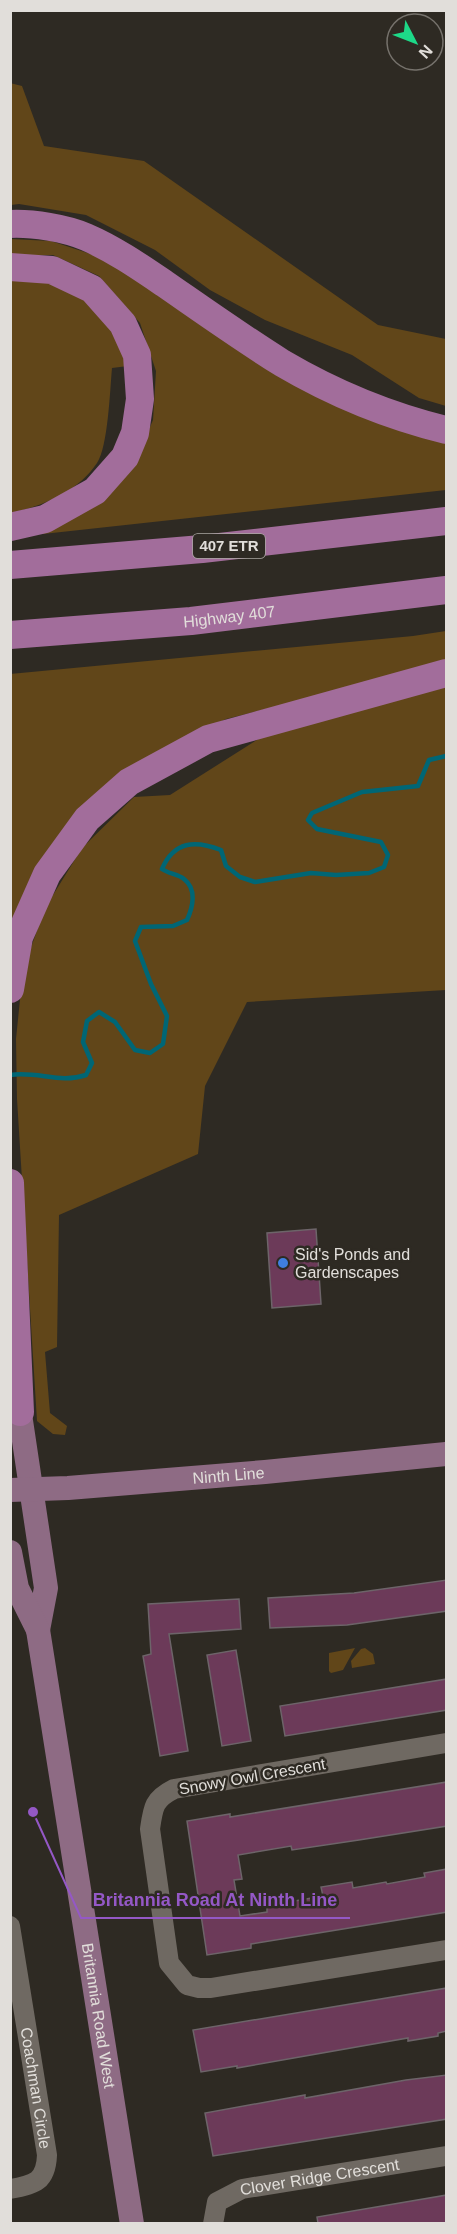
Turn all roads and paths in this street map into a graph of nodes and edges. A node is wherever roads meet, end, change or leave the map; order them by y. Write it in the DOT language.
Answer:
graph roads {
  1 [pos="10,224"];
  2 [pos="10,267"];
  3 [pos="447,430"];
  4 [pos="447,520"];
  5 [pos="10,527"];
  6 [pos="10,565"];
  7 [pos="447,590"];
  8 [pos="23,634"];
  9 [pos="10,651"];
  10 [pos="447,673"];
  11 [pos="10,988"];
  12 [pos="10,1183"];
  13 [pos="10,1350"];
  14 [pos="20,1412"];
  15 [pos="447,1454"];
  16 [pos="21,1490"];
  17 [pos="10,1552"];
  18 [pos="38,1630"];
  19 [pos="447,1743"];
  20 [pos="10,1926"];
  21 [pos="447,1950"];
  22 [pos="447,2156"];
  23 [pos="10,2190"];
  24 [pos="132,2223"];
  25 [pos="213,2223"];
  1 -- 3 [label="highway"];
  2 -- 5 [label="highway"];
  4 -- 6 [label="highway, 407 ETR"];
  7 -- 8 [label="highway, Highway 407"];
  8 -- 9 [label="highway"];
  10 -- 11 [label="highway"];
  12 -- 14 [label="highway"];
  13 -- 14 [label="main road, Britannia Road West"];
  14 -- 16 [label="main road, Britannia Road West"];
  15 -- 16 [label="main road, Ninth Line"];
  16 -- 18 [label="main road, Britannia Road West"];
  17 -- 18 [label="main road, Britannia Road West"];
  18 -- 24 [label="main road, Britannia Road West"];
  19 -- 21 [label="street, Snowy Owl Crescent"];
  20 -- 23 [label="street, Coachman Circle"];
  22 -- 25 [label="street, Clover Ridge Crescent"];
}
